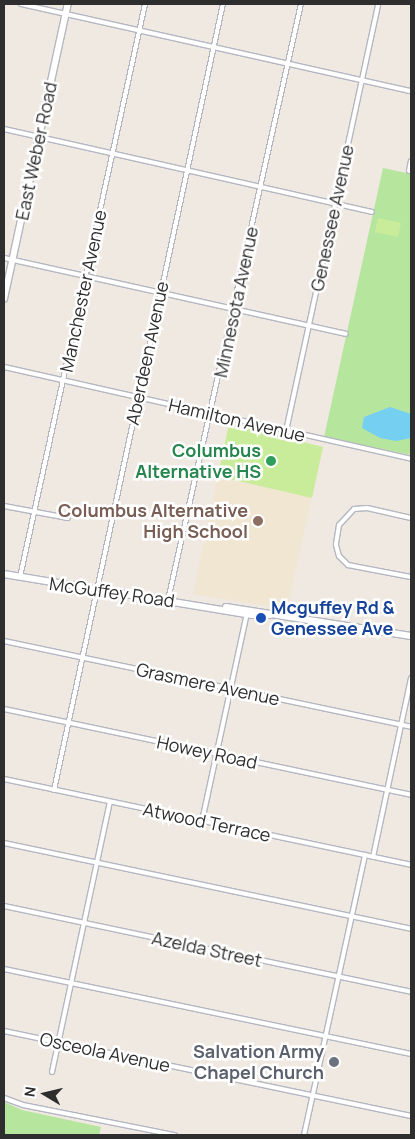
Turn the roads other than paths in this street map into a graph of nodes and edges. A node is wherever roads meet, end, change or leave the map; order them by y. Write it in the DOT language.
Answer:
graph roads {
  1 [pos="21,4"];
  2 [pos="68,4"];
  3 [pos="145,4"];
  4 [pos="223,4"];
  5 [pos="301,4"];
  6 [pos="378,4"];
  7 [pos="66,14"];
  8 [pos="139,31"];
  9 [pos="213,47"];
  10 [pos="288,63"];
  11 [pos="362,80"];
  12 [pos="411,91"];
  13 [pos="4,129"];
  14 [pos="39,137"];
  15 [pos="112,153"];
  16 [pos="411,161"];
  17 [pos="187,170"];
  18 [pos="409,171"];
  19 [pos="261,186"];
  20 [pos="335,203"];
  21 [pos="372,212"];
  22 [pos="4,258"];
  23 [pos="12,260"];
  24 [pos="86,276"];
  25 [pos="160,293"];
  26 [pos="4,299"];
  27 [pos="234,310"];
  28 [pos="308,326"];
  29 [pos="346,334"];
  30 [pos="4,367"];
  31 [pos="63,381"];
  32 [pos="137,397"];
  33 [pos="211,414"];
  34 [pos="286,431"];
  35 [pos="411,459"];
  36 [pos="4,506"];
  37 [pos="34,512"];
  38 [pos="68,518"];
  39 [pos="411,518"];
  40 [pos="4,574"];
  41 [pos="411,577"];
  42 [pos="20,578"];
  43 [pos="97,589"];
  44 [pos="168,600"];
  45 [pos="248,612"];
  46 [pos="411,636"];
  47 [pos="4,641"];
  48 [pos="83,658"];
  49 [pos="411,678"];
  50 [pos="231,689"];
  51 [pos="4,710"];
  52 [pos="69,723"];
  53 [pos="402,725"];
  54 [pos="411,727"];
  55 [pos="218,754"];
  56 [pos="4,780"];
  57 [pos="54,790"];
  58 [pos="387,790"];
  59 [pos="411,795"];
  60 [pos="110,802"];
  61 [pos="202,821"];
  62 [pos="4,843"];
  63 [pos="365,855"];
  64 [pos="373,857"];
  65 [pos="97,863"];
  66 [pos="411,865"];
  67 [pos="4,906"];
  68 [pos="352,916"];
  69 [pos="84,923"];
  70 [pos="411,929"];
  71 [pos="4,969"];
  72 [pos="338,976"];
  73 [pos="71,983"];
  74 [pos="411,992"];
  75 [pos="4,1031"];
  76 [pos="325,1036"];
  77 [pos="58,1042"];
  78 [pos="411,1054"];
  79 [pos="52,1072"];
  80 [pos="312,1096"];
  81 [pos="4,1098"];
  82 [pos="411,1116"];
  83 [pos="144,1129"];
  84 [pos="143,1135"];
  85 [pos="175,1135"];
  86 [pos="304,1135"];
  1 -- 7 [label="street"];
  2 -- 7 [label="street, East Weber Road"];
  3 -- 8 [label="street, Manchester Avenue"];
  4 -- 9 [label="street, Aberdeen Avenue"];
  5 -- 10 [label="street, Minnesota Avenue"];
  6 -- 11 [label="street, Genessee Avenue"];
  7 -- 8 [label="street"];
  7 -- 14 [label="street, East Weber Road"];
  8 -- 9 [label="street"];
  8 -- 15 [label="street, Manchester Avenue"];
  9 -- 10 [label="street"];
  9 -- 17 [label="street, Aberdeen Avenue"];
  10 -- 11 [label="street"];
  10 -- 19 [label="street, Minnesota Avenue"];
  11 -- 12 [label="street"];
  11 -- 20 [label="street, Genessee Avenue"];
  13 -- 14 [label="street"];
  14 -- 15 [label="street"];
  14 -- 23 [label="street, East Weber Road"];
  15 -- 17 [label="street"];
  15 -- 24 [label="street, Manchester Avenue"];
  16 -- 18 [label="street"];
  17 -- 19 [label="street"];
  17 -- 25 [label="street, Aberdeen Avenue"];
  19 -- 20 [label="street"];
  19 -- 27 [label="street, Minnesota Avenue"];
  20 -- 21 [label="street"];
  20 -- 28 [label="street, Genessee Avenue"];
  22 -- 23 [label="street"];
  23 -- 24 [label="street"];
  23 -- 26 [label="street, East Weber Road"];
  24 -- 25 [label="street"];
  24 -- 31 [label="street, Manchester Avenue"];
  25 -- 27 [label="street"];
  25 -- 32 [label="street, Aberdeen Avenue"];
  27 -- 28 [label="street"];
  27 -- 33 [label="street, Minnesota Avenue"];
  28 -- 29 [label="street"];
  28 -- 34 [label="street, Genessee Avenue"];
  30 -- 31 [label="street, Hamilton Avenue"];
  31 -- 32 [label="street, Hamilton Avenue"];
  31 -- 37 [label="street, Manchester Avenue"];
  32 -- 33 [label="street, Hamilton Avenue"];
  32 -- 43 [label="street, Aberdeen Avenue"];
  33 -- 34 [label="street, Hamilton Avenue"];
  33 -- 44 [label="street, Minnesota Avenue"];
  34 -- 35 [label="street, Hamilton Avenue"];
  36 -- 37 [label="street"];
  37 -- 38 [label="street"];
  37 -- 42 [label="street, Manchester Avenue"];
  39 -- 41 [label="street"];
  40 -- 42 [label="street, McGuffey Road"];
  42 -- 43 [label="street, McGuffey Road"];
  43 -- 44 [label="street, McGuffey Road"];
  43 -- 48 [label="street, Aberdeen Avenue"];
  44 -- 45 [label="street, McGuffey Road"];
  45 -- 46 [label="street, McGuffey Road"];
  45 -- 50 [label="street"];
  47 -- 48 [label="street, Grasmere Avenue"];
  48 -- 50 [label="street, Grasmere Avenue"];
  48 -- 52 [label="street, Aberdeen Avenue"];
  49 -- 53 [label="street"];
  50 -- 53 [label="street, Grasmere Avenue"];
  50 -- 55 [label="street"];
  51 -- 52 [label="street, Howey Road"];
  52 -- 55 [label="street, Howey Road"];
  52 -- 57 [label="street, Aberdeen Avenue"];
  53 -- 54 [label="street, Grasmere Avenue"];
  53 -- 58 [label="street"];
  55 -- 58 [label="street, Howey Road"];
  55 -- 61 [label="street"];
  56 -- 57 [label="street, Atwood Terrace"];
  57 -- 60 [label="street, Atwood Terrace"];
  58 -- 59 [label="street, Howey Road"];
  58 -- 64 [label="street"];
  60 -- 61 [label="street, Atwood Terrace"];
  60 -- 65 [label="street"];
  61 -- 63 [label="street, Atwood Terrace"];
  62 -- 65 [label="street"];
  63 -- 64 [label="street, Atwood Terrace"];
  63 -- 68 [label="street"];
  64 -- 66 [label="street, Atwood Terrace"];
  65 -- 68 [label="street"];
  65 -- 69 [label="street"];
  67 -- 69 [label="street, Azelda Street"];
  68 -- 70 [label="street"];
  68 -- 72 [label="street"];
  69 -- 72 [label="street, Azelda Street"];
  69 -- 73 [label="street"];
  71 -- 73 [label="street"];
  72 -- 74 [label="street, Azelda Street"];
  72 -- 76 [label="street"];
  73 -- 76 [label="street"];
  73 -- 77 [label="street"];
  75 -- 77 [label="street, Osceola Avenue"];
  76 -- 78 [label="street"];
  76 -- 80 [label="street"];
  77 -- 79 [label="street"];
  77 -- 80 [label="street, Osceola Avenue"];
  80 -- 82 [label="street, Osceola Avenue"];
  80 -- 86 [label="street"];
  81 -- 83 [label="street"];
  83 -- 84 [label="street"];
  83 -- 85 [label="street"];
}
